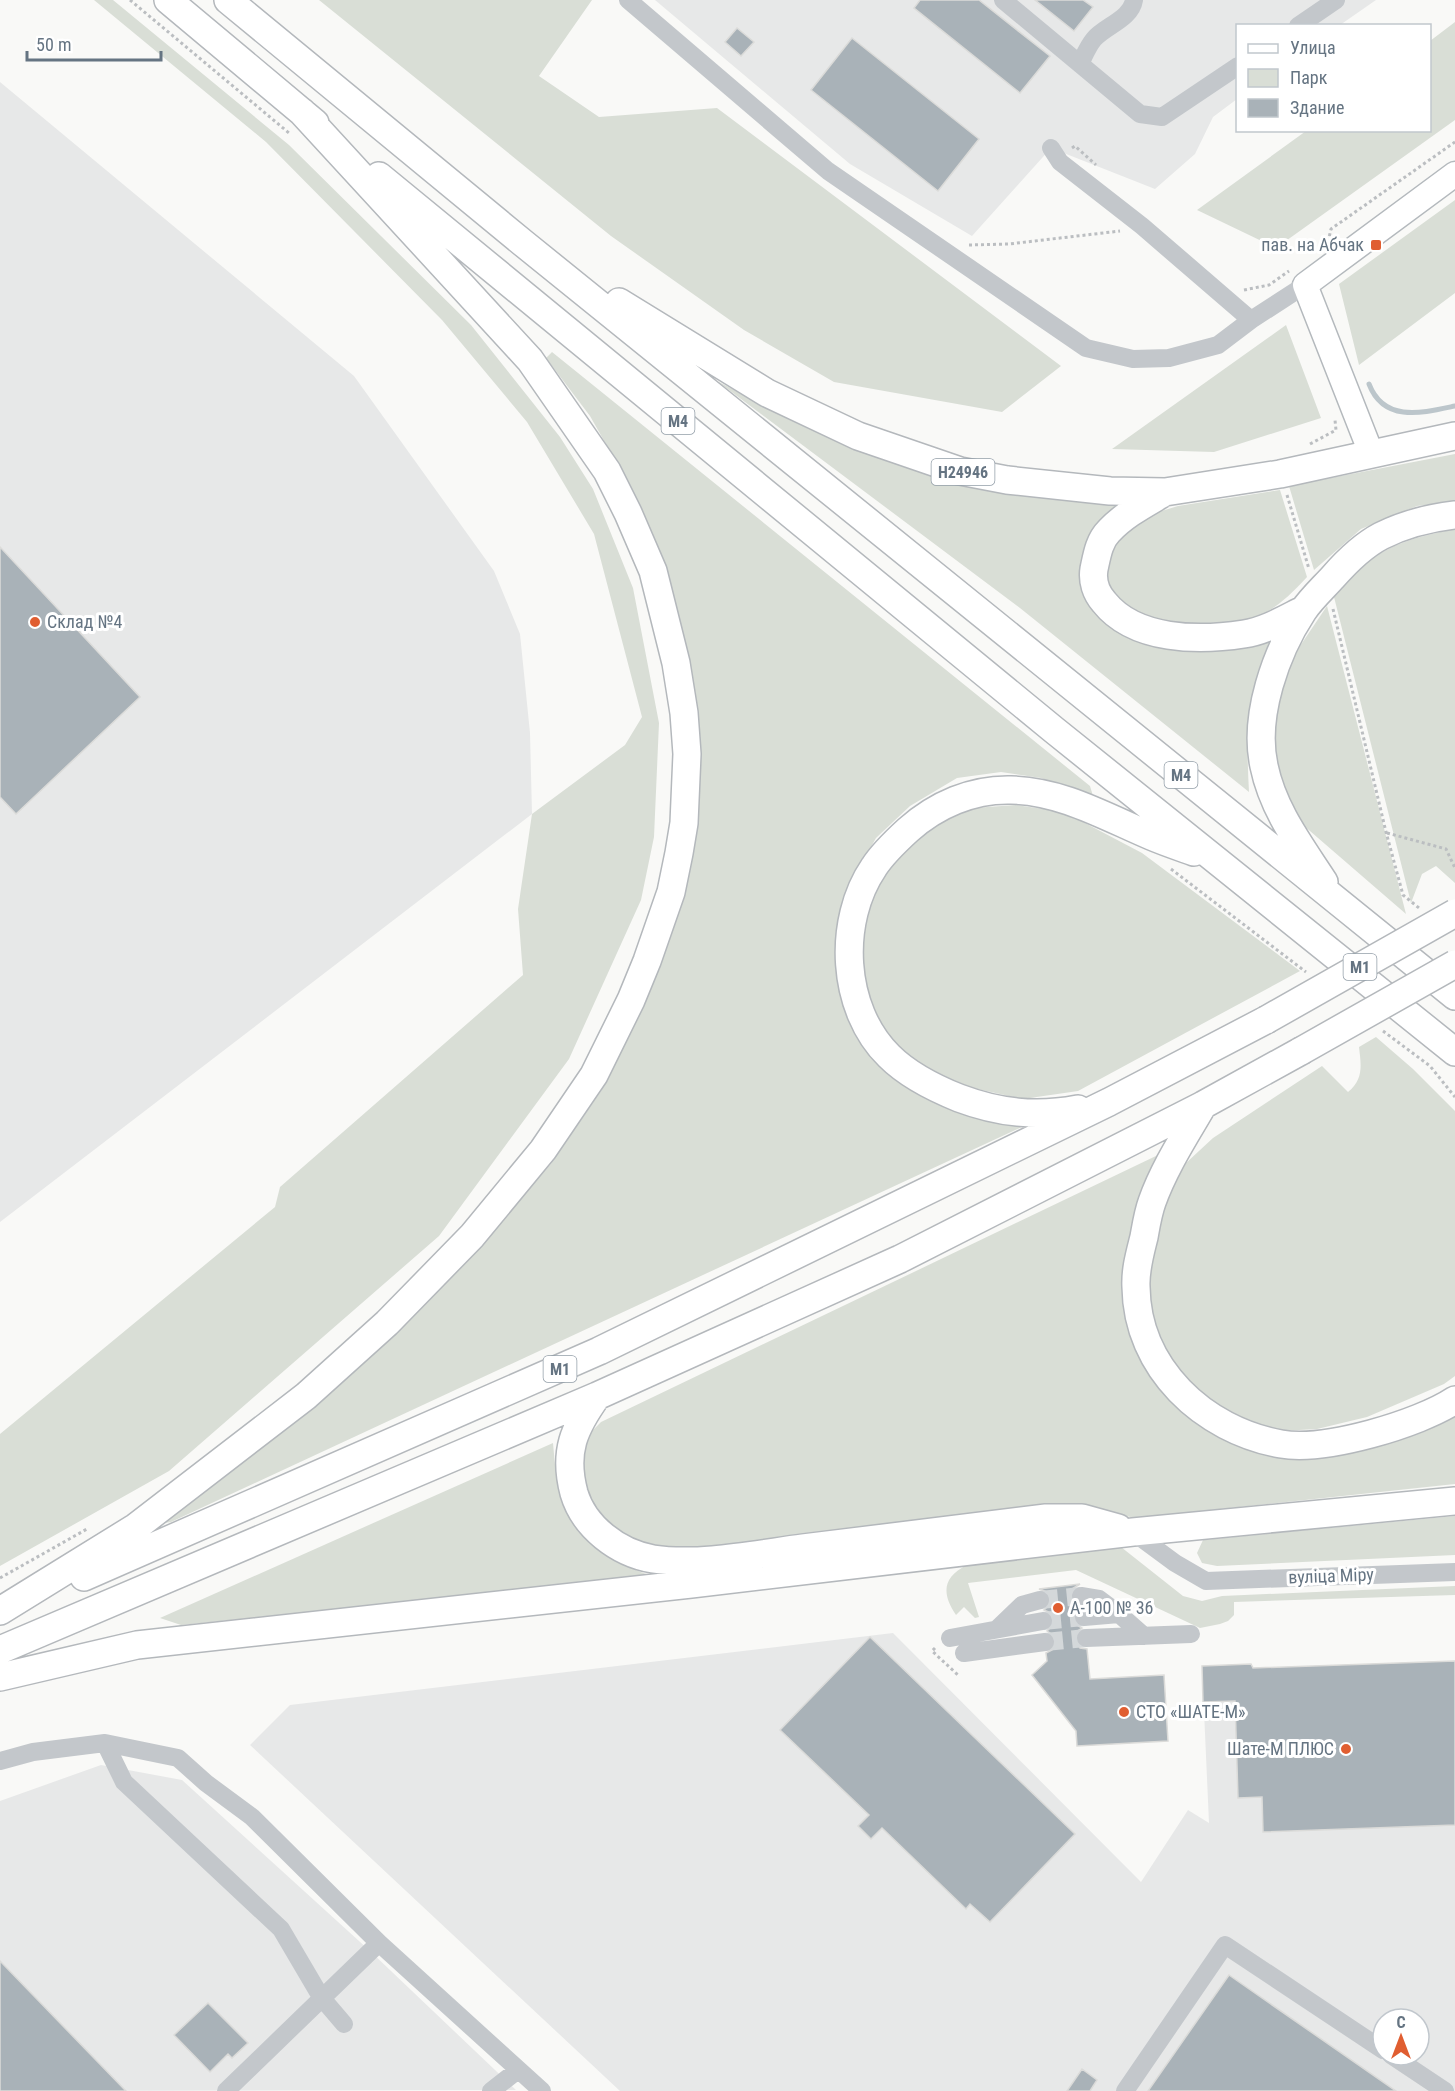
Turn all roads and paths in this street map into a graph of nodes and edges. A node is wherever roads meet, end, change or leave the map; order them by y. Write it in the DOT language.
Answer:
graph roads {
  1 [pos="130,0"];
  2 [pos="168,0"];
  3 [pos="228,0"];
  4 [pos="627,0"];
  5 [pos="1134,0"];
  6 [pos="1336,0"];
  7 [pos="1007,1"];
  8 [pos="1301,24"];
  9 [pos="1080,64"];
  10 [pos="1236,67"];
  11 [pos="302,112"];
  12 [pos="295,138"];
  13 [pos="1455,142"];
  14 [pos="1056,155"];
  15 [pos="1101,170"];
  16 [pos="1455,174"];
  17 [pos="1142,226"];
  18 [pos="961,240"];
  19 [pos="523,243"];
  20 [pos="1329,250"];
  21 [pos="1300,276"];
  22 [pos="1235,287"];
  23 [pos="1251,320"];
  24 [pos="1455,436"];
  25 [pos="1371,453"];
  26 [pos="1165,492"];
  27 [pos="1455,515"];
  28 [pos="1304,610"];
  29 [pos="1386,832"];
  30 [pos="1164,863"];
  31 [pos="1220,863"];
  32 [pos="1455,868"];
  33 [pos="1338,903"];
  34 [pos="1455,913"];
  35 [pos="1455,964"];
  36 [pos="1308,973"];
  37 [pos="1455,996"];
  38 [pos="1383,1030"];
  39 [pos="1451,1052"];
  40 [pos="1455,1097"];
  41 [pos="1109,1102"];
  42 [pos="1203,1105"];
  43 [pos="597,1396"];
  44 [pos="1455,1400"];
  45 [pos="1455,1502"];
  46 [pos="93,1526"];
  47 [pos="1133,1532"];
  48 [pos="1455,1572"];
  49 [pos="0,1578"];
  50 [pos="1081,1596"];
  51 [pos="1040,1600"];
  52 [pos="0,1612"];
  53 [pos="1119,1614"];
  54 [pos="1084,1617"];
  55 [pos="1043,1621"];
  56 [pos="997,1629"];
  57 [pos="1191,1634"];
  58 [pos="1144,1636"];
  59 [pos="950,1638"];
  60 [pos="1086,1638"];
  61 [pos="1045,1642"];
  62 [pos="0,1650"];
  63 [pos="964,1653"];
  64 [pos="0,1677"];
  65 [pos="105,1743"];
  66 [pos="0,1761"];
  67 [pos="379,1943"];
  68 [pos="321,1997"];
  69 [pos="344,2024"];
  70 [pos="1371,2042"];
  71 [pos="1408,2067"];
  72 [pos="518,2070"];
  73 [pos="226,2091"];
  74 [pos="490,2091"];
  75 [pos="542,2091"];
  76 [pos="1125,2091"];
  77 [pos="1445,2091"];
  1 -- 12 [label="path"];
  2 -- 11 [label="highway, М4"];
  3 -- 19 [label="highway, М4"];
  4 -- 23 [label="street"];
  5 -- 9 [label="street"];
  6 -- 8 [label="street"];
  7 -- 9 [label="street"];
  9 -- 10 [label="street"];
  11 -- 31 [label="highway, М4"];
  11 -- 52 [label="highway"];
  13 -- 20 [label="path"];
  14 -- 15 [label="path"];
  14 -- 17 [label="street"];
  16 -- 20 [label="main road"];
  17 -- 18 [label="path"];
  17 -- 23 [label="street"];
  19 -- 26 [label="highway, Н24946"];
  19 -- 33 [label="highway, М4"];
  20 -- 21 [label="main road"];
  21 -- 22 [label="path"];
  21 -- 23 [label="street"];
  21 -- 25 [label="main road"];
  24 -- 25 [label="highway, Н24946"];
  25 -- 26 [label="highway, Н24946"];
  26 -- 28 [label="highway"];
  27 -- 28 [label="highway"];
  28 -- 33 [label="highway"];
  29 -- 32 [label="path"];
  30 -- 36 [label="path"];
  31 -- 39 [label="highway, М4"];
  31 -- 41 [label="highway"];
  33 -- 37 [label="highway, М4"];
  34 -- 41 [label="highway, М1, bridge"];
  35 -- 42 [label="highway, М1, bridge"];
  38 -- 40 [label="path"];
  41 -- 52 [label="highway, М1"];
  42 -- 43 [label="highway, М1"];
  42 -- 44 [label="highway"];
  43 -- 47 [label="highway"];
  43 -- 62 [label="highway, М1"];
  45 -- 47 [label="highway"];
  46 -- 49 [label="path"];
  47 -- 48 [label="street, вуліца Міру"];
  47 -- 64 [label="highway"];
  50 -- 53 [label="street"];
  51 -- 56 [label="street"];
  53 -- 54 [label="street"];
  53 -- 58 [label="street"];
  55 -- 56 [label="street"];
  56 -- 59 [label="street"];
  57 -- 58 [label="street"];
  58 -- 60 [label="street"];
  61 -- 63 [label="street"];
  65 -- 66 [label="street"];
  65 -- 67 [label="street"];
  65 -- 68 [label="street"];
  67 -- 68 [label="street"];
  67 -- 72 [label="street"];
  68 -- 69 [label="street"];
  68 -- 73 [label="street"];
  70 -- 76 [label="street"];
  71 -- 77 [label="street"];
  72 -- 74 [label="street"];
  72 -- 75 [label="street"];
}
